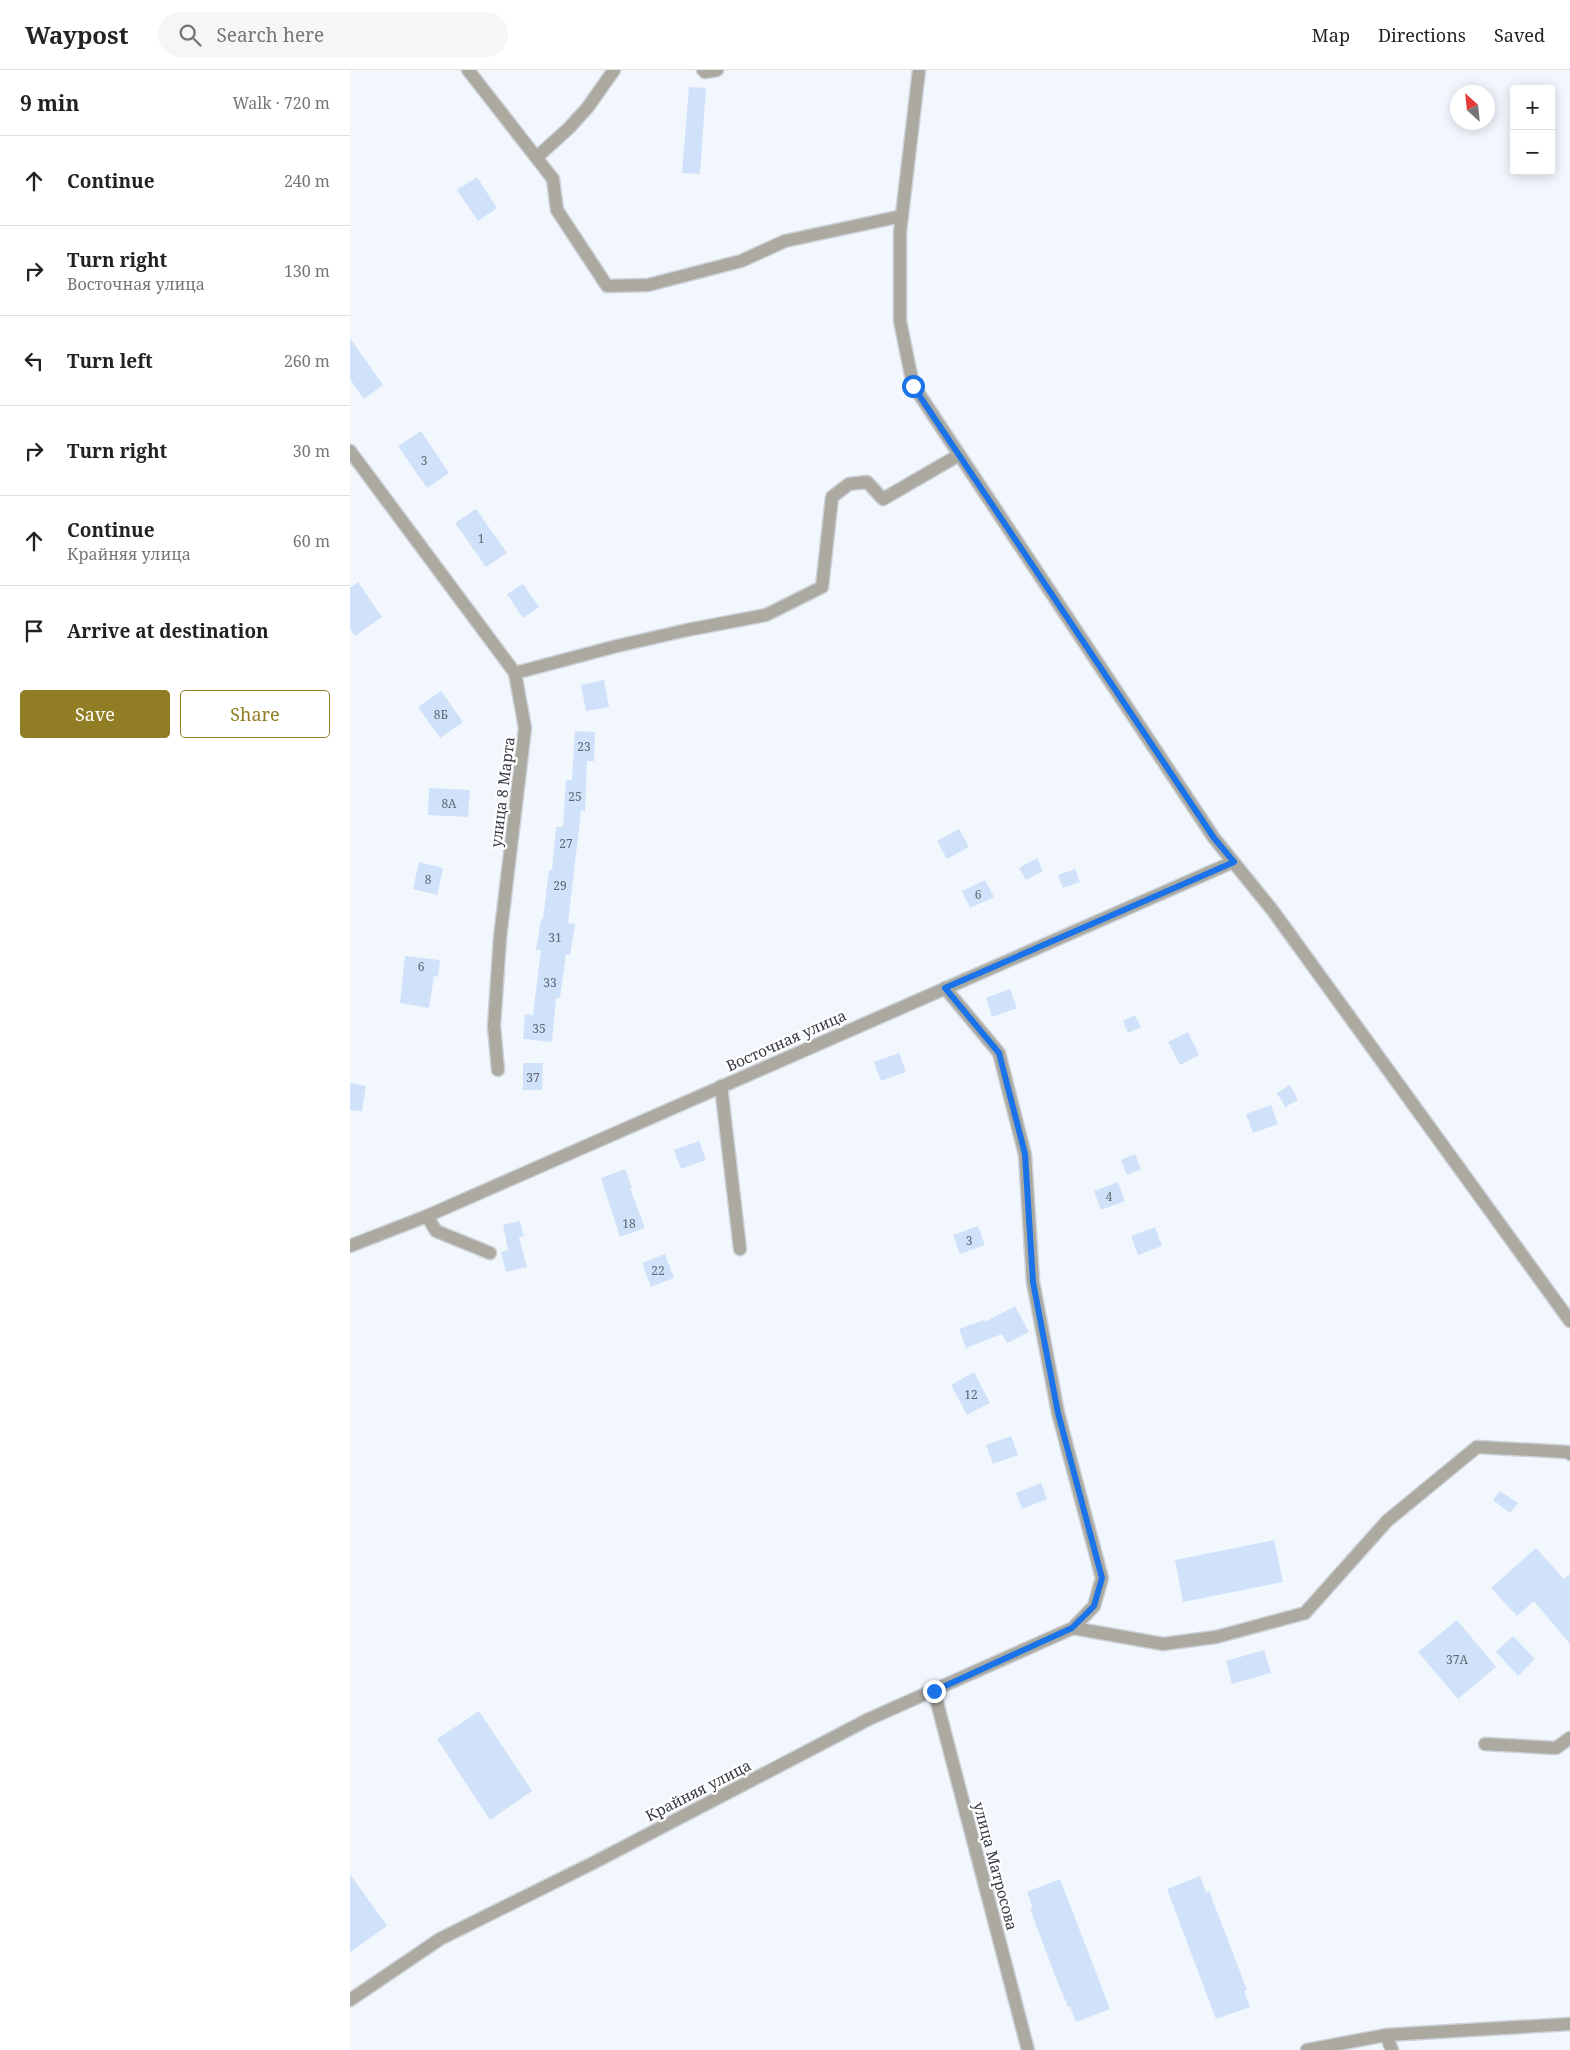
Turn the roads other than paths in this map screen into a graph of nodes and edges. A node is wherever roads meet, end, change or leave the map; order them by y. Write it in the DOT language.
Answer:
graph roads {
  1 [pos="468,70"];
  2 [pos="614,70"];
  3 [pos="703,70"];
  4 [pos="717,70"];
  5 [pos="918,70"];
  6 [pos="536,158"];
  7 [pos="902,216"];
  8 [pos="350,451"];
  9 [pos="959,455"];
  10 [pos="515,673"];
  11 [pos="1234,862"];
  12 [pos="945,988"];
  13 [pos="498,1070"];
  14 [pos="721,1086"];
  15 [pos="427,1216"];
  16 [pos="350,1246"];
  17 [pos="740,1249"];
  18 [pos="490,1253"];
  19 [pos="1570,1321"];
  20 [pos="1570,1454"];
  21 [pos="1072,1628"];
  22 [pos="934,1691"];
  23 [pos="1570,1738"];
  24 [pos="1485,1744"];
  25 [pos="350,2000"];
  26 [pos="1570,2024"];
  27 [pos="1386,2034"];
  28 [pos="1028,2050"];
  29 [pos="1307,2050"];
  30 [pos="1392,2050"];
  1 -- 6 [label="street"];
  2 -- 6 [label="street"];
  3 -- 4 [label="street"];
  5 -- 7 [label="street"];
  6 -- 7 [label="street"];
  7 -- 9 [label="street"];
  8 -- 10 [label="street, улица 8 Марта"];
  9 -- 10 [label="street"];
  9 -- 11 [label="street"];
  10 -- 13 [label="street, улица 8 Марта"];
  11 -- 12 [label="street, Восточная улица"];
  11 -- 19 [label="street"];
  12 -- 14 [label="street, Восточная улица"];
  12 -- 21 [label="street"];
  14 -- 15 [label="street, Восточная улица"];
  14 -- 17 [label="street"];
  15 -- 16 [label="street, Восточная улица"];
  15 -- 18 [label="street"];
  20 -- 21 [label="street"];
  21 -- 22 [label="street, Крайняя улица"];
  22 -- 25 [label="street, Крайняя улица"];
  22 -- 28 [label="street, улица Матросова"];
  23 -- 24 [label="street"];
  26 -- 27 [label="street"];
  27 -- 29 [label="street"];
  27 -- 30 [label="street"];
}
